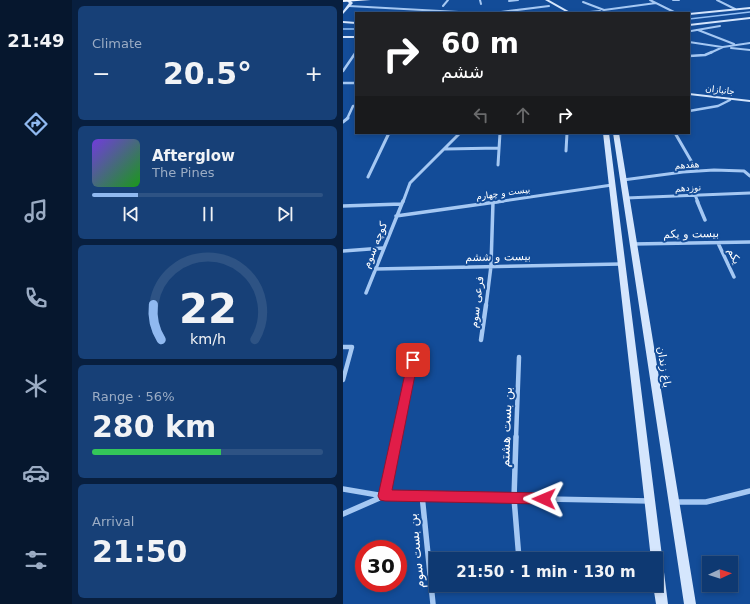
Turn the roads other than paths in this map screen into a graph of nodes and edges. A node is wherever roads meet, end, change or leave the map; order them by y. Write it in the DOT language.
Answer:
graph roads {
  1 [pos="369,0"];
  2 [pos="448,0"];
  3 [pos="480,0"];
  4 [pos="509,0"];
  5 [pos="518,0"];
  6 [pos="650,0"];
  7 [pos="674,0"];
  8 [pos="679,0"];
  9 [pos="717,0"];
  10 [pos="345,1"];
  11 [pos="545,2"];
  12 [pos="583,2"];
  13 [pos="656,3"];
  14 [pos="481,4"];
  15 [pos="349,6"];
  16 [pos="443,6"];
  17 [pos="549,6"];
  18 [pos="377,8"];
  19 [pos="750,8"];
  20 [pos="511,9"];
  21 [pos="735,9"];
  22 [pos="601,11"];
  23 [pos="372,12"];
  24 [pos="457,12"];
  25 [pos="501,12"];
  26 [pos="517,12"];
  27 [pos="559,12"];
  28 [pos="568,12"];
  29 [pos="590,12"];
  30 [pos="674,12"];
  31 [pos="343,13"];
  32 [pos="690,14"];
  33 [pos="750,18"];
  34 [pos="343,22"];
  35 [pos="355,23"];
  36 [pos="690,25"];
  37 [pos="720,26"];
  38 [pos="698,30"];
  39 [pos="691,31"];
  40 [pos="355,37"];
  41 [pos="343,38"];
  42 [pos="690,42"];
  43 [pos="750,43"];
  44 [pos="737,45"];
  45 [pos="723,47"];
  46 [pos="750,50"];
  47 [pos="355,53"];
  48 [pos="690,56"];
  49 [pos="343,71"];
  50 [pos="355,83"];
  51 [pos="343,84"];
  52 [pos="690,94"];
  53 [pos="730,100"];
  54 [pos="750,101"];
  55 [pos="354,106"];
  56 [pos="690,111"];
  57 [pos="343,122"];
  58 [pos="389,134"];
  59 [pos="458,134"];
  60 [pos="500,134"];
  61 [pos="567,134"];
  62 [pos="606,134"];
  63 [pos="616,134"];
  64 [pos="676,134"];
  65 [pos="445,148"];
  66 [pos="499,148"];
  67 [pos="566,151"];
  68 [pos="498,165"];
  69 [pos="697,171"];
  70 [pos="750,176"];
  71 [pos="367,178"];
  72 [pos="623,180"];
  73 [pos="612,185"];
  74 [pos="750,193"];
  75 [pos="695,195"];
  76 [pos="626,198"];
  77 [pos="493,202"];
  78 [pos="401,204"];
  79 [pos="343,206"];
  80 [pos="397,216"];
  81 [pos="705,220"];
  82 [pos="750,242"];
  83 [pos="718,243"];
  84 [pos="633,244"];
  85 [pos="383,248"];
  86 [pos="343,251"];
  87 [pos="621,264"];
  88 [pos="491,266"];
  89 [pos="375,269"];
  90 [pos="734,277"];
  91 [pos="366,293"];
  92 [pos="481,340"];
  93 [pos="343,347"];
  94 [pos="519,357"];
  95 [pos="413,360"];
  96 [pos="343,380"];
  97 [pos="343,489"];
  98 [pos="750,491"];
  99 [pos="422,495"];
  100 [pos="385,496"];
  101 [pos="514,498"];
  102 [pos="650,501"];
  103 [pos="673,502"];
  104 [pos="343,514"];
  105 [pos="518,552"];
  106 [pos="433,604"];
  107 [pos="662,604"];
  108 [pos="690,604"];
  1 -- 10 [label="main road"];
  2 -- 16 [label="street"];
  3 -- 14 [label="street"];
  4 -- 5 [label="street"];
  6 -- 13 [label="street"];
  7 -- 8 [label="street"];
  9 -- 21 [label="street"];
  10 -- 15 [label="main road"];
  11 -- 17 [label="main road"];
  11 -- 28 [label="main road"];
  12 -- 22 [label="street"];
  13 -- 22 [label="street"];
  13 -- 30 [label="street"];
  15 -- 18 [label="street"];
  15 -- 31 [label="main road"];
  17 -- 20 [label="street"];
  17 -- 27 [label="main road"];
  18 -- 23 [label="street"];
  18 -- 24 [label="street"];
  19 -- 21 [label="main road"];
  20 -- 25 [label="street"];
  20 -- 26 [label="street"];
  21 -- 32 [label="main road"];
  22 -- 29 [label="street"];
  33 -- 36 [label="main road"];
  34 -- 35 [label="main road"];
  37 -- 38 [label="street"];
  38 -- 39 [label="street"];
  38 -- 44 [label="street"];
  40 -- 41 [label="main road"];
  42 -- 45 [label="street"];
  43 -- 44 [label="street"];
  44 -- 45 [label="street"];
  45 -- 46 [label="street"];
  45 -- 48 [label="street"];
  47 -- 49 [label="street"];
  50 -- 51 [label="street"];
  52 -- 53 [label="main road, جانبازان"];
  53 -- 54 [label="main road, جانبازان"];
  53 -- 56 [label="street"];
  55 -- 57 [label="street"];
  58 -- 71 [label="street"];
  59 -- 65 [label="street, کوچه سوم"];
  60 -- 66 [label="street"];
  61 -- 67 [label="street"];
  62 -- 73 [label="main road"];
  63 -- 72 [label="main road, باغ زندان"];
  64 -- 69 [label="street"];
  65 -- 66 [label="street"];
  65 -- 78 [label="street, کوچه سوم"];
  66 -- 68 [label="street"];
  69 -- 70 [label="street, هفدهم"];
  69 -- 72 [label="street, هفدهم"];
  72 -- 76 [label="main road, باغ زندان"];
  73 -- 77 [label="street, بیست و چهارم"];
  73 -- 87 [label="main road"];
  74 -- 75 [label="street, نوزدهم"];
  75 -- 76 [label="street, نوزدهم"];
  75 -- 81 [label="street"];
  76 -- 84 [label="main road, باغ زندان"];
  77 -- 80 [label="street, بیست و چهارم"];
  77 -- 88 [label="street, فرعی سوم"];
  78 -- 79 [label="street"];
  78 -- 80 [label="street, کوچه سوم"];
  80 -- 85 [label="street, کوچه سوم"];
  82 -- 83 [label="street, بیست و یکم"];
  83 -- 84 [label="street, بیست و یکم"];
  83 -- 90 [label="street, یکم"];
  84 -- 103 [label="main road, باغ زندان"];
  85 -- 86 [label="street"];
  85 -- 89 [label="street, کوچه سوم"];
  87 -- 88 [label="street, بیست و ششم"];
  87 -- 102 [label="main road"];
  88 -- 89 [label="street, بیست و ششم"];
  88 -- 92 [label="street, فرعی سوم"];
  89 -- 91 [label="street, کوچه سوم"];
  93 -- 96 [label="street"];
  94 -- 101 [label="street, بن بست هشتم"];
  95 -- 100 [label="street"];
  97 -- 100 [label="street"];
  98 -- 103 [label="street"];
  99 -- 100 [label="street"];
  99 -- 101 [label="street"];
  99 -- 106 [label="street, بن بست سوم"];
  100 -- 104 [label="street"];
  101 -- 102 [label="street"];
  101 -- 105 [label="street, بن بست هشتم"];
  102 -- 107 [label="main road"];
  103 -- 108 [label="main road, باغ زندان"];
}
